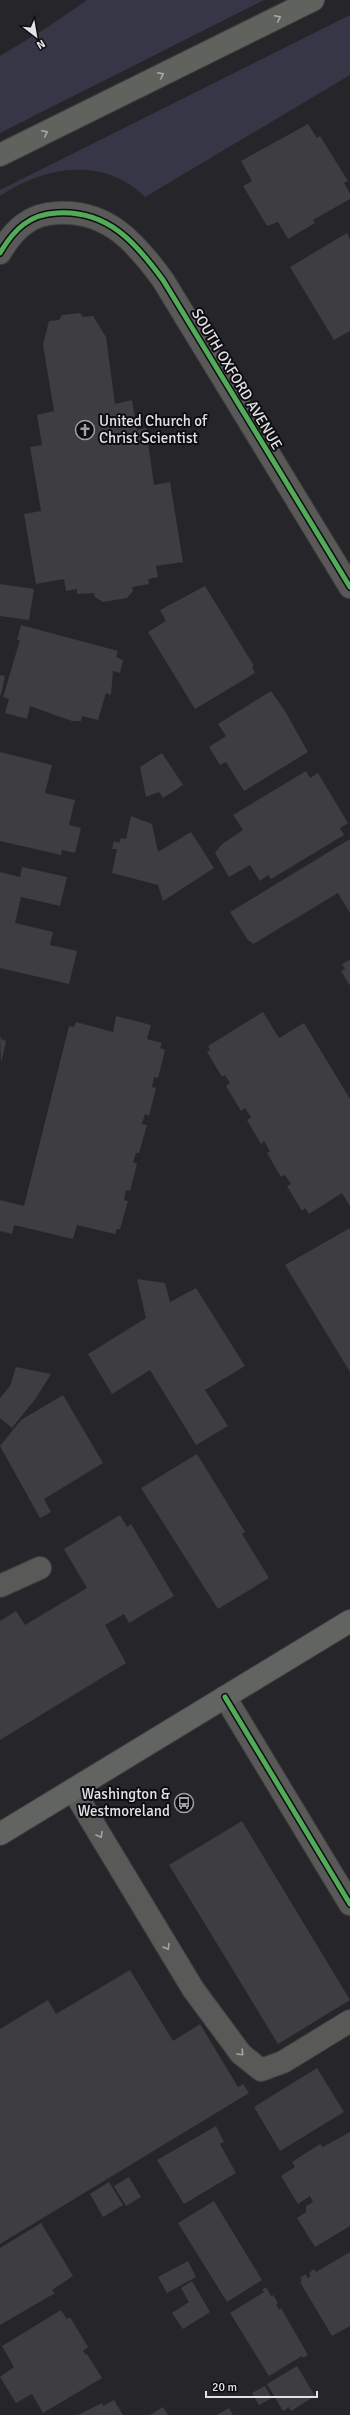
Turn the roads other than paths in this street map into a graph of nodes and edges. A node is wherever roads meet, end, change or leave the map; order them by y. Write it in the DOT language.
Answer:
graph roads {
  1 [pos="313,0"];
  2 [pos="0,155"];
  3 [pos="0,253"];
  4 [pos="350,587"];
  5 [pos="40,1568"];
  6 [pos="0,1586"];
  7 [pos="350,1621"];
  8 [pos="225,1697"];
  9 [pos="73,1790"];
  10 [pos="0,1834"];
  11 [pos="350,1904"];
  12 [pos="350,2021"];
  2 -- 1 [label="highway, one-way"];
  3 -- 4 [label="street, SOUTH OXFORD AVENUE"];
  5 -- 6 [label="street"];
  7 -- 8 [label="main road"];
  8 -- 9 [label="main road"];
  8 -- 11 [label="street"];
  9 -- 10 [label="main road"];
  9 -- 12 [label="street, one-way"];
}
